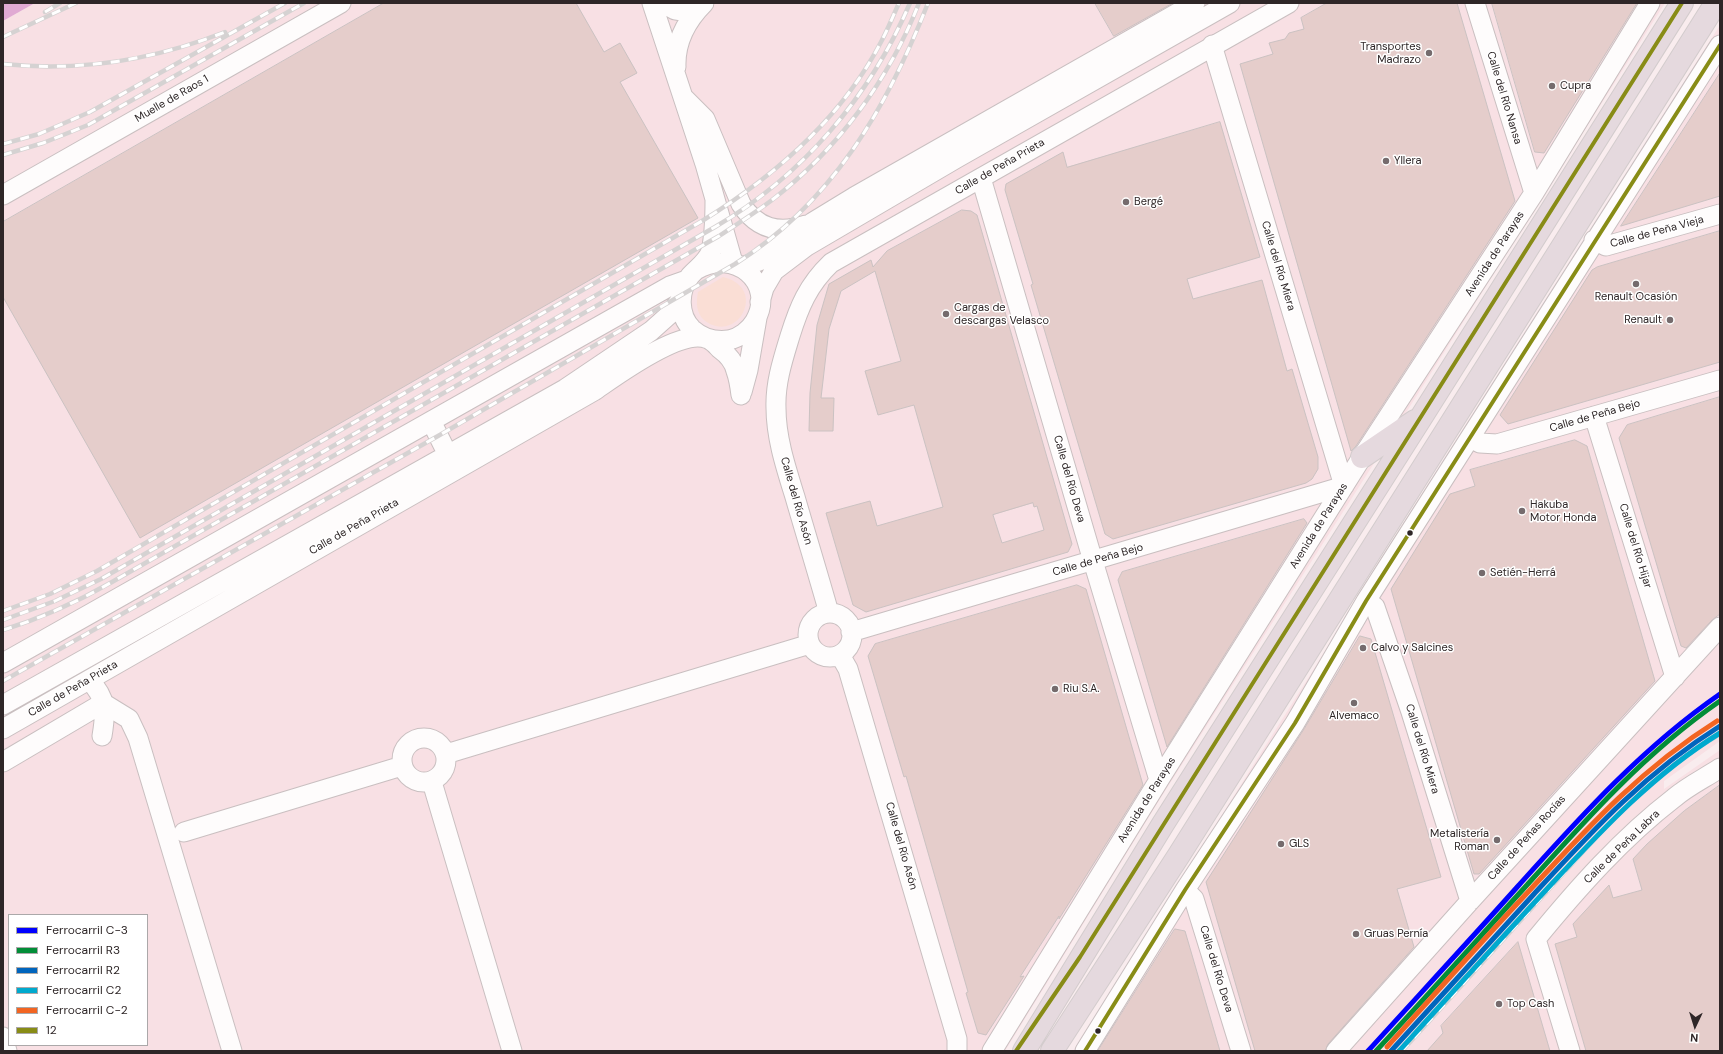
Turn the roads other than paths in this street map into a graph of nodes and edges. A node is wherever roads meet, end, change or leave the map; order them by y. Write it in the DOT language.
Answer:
graph roads {
  1 [pos="341,3"];
  2 [pos="652,3"];
  3 [pos="662,3"];
  4 [pos="1195,3"];
  5 [pos="1230,3"];
  6 [pos="1289,3"];
  7 [pos="1475,3"];
  8 [pos="1650,3"];
  9 [pos="1682,3"];
  10 [pos="1716,3"];
  11 [pos="699,8"];
  12 [pos="1212,45"];
  13 [pos="1720,45"];
  14 [pos="679,89"];
  15 [pos="981,178"];
  16 [pos="1534,193"];
  17 [pos="3,195"];
  18 [pos="715,200"];
  19 [pos="1720,214"];
  20 [pos="813,222"];
  21 [pos="1594,240"];
  22 [pos="737,265"];
  23 [pos="691,275"];
  24 [pos="681,299"];
  25 [pos="760,307"];
  26 [pos="708,339"];
  27 [pos="1720,380"];
  28 [pos="777,387"];
  29 [pos="1422,416"];
  30 [pos="1594,416"];
  31 [pos="431,421"];
  32 [pos="1470,438"];
  33 [pos="448,455"];
  34 [pos="1362,457"];
  35 [pos="1344,486"];
  36 [pos="1093,561"];
  37 [pos="1366,601"];
  38 [pos="829,613"];
  39 [pos="1720,627"];
  40 [pos="852,632"];
  41 [pos="810,644"];
  42 [pos="840,654"];
  43 [pos="3,663"];
  44 [pos="1675,677"];
  45 [pos="89,680"];
  46 [pos="103,703"];
  47 [pos="3,705"];
  48 [pos="3,729"];
  49 [pos="102,736"];
  50 [pos="446,754"];
  51 [pos="3,762"];
  52 [pos="402,766"];
  53 [pos="1720,768"];
  54 [pos="1159,780"];
  55 [pos="432,782"];
  56 [pos="184,832"];
  57 [pos="1185,890"];
  58 [pos="1470,901"];
  59 [pos="1080,957"];
  60 [pos="1103,972"];
  61 [pos="3,1037"];
  62 [pos="961,1047"];
  63 [pos="7,1051"];
  64 [pos="232,1051"];
  65 [pos="512,1051"];
  66 [pos="992,1051"];
  67 [pos="1016,1051"];
  68 [pos="1024,1051"];
  69 [pos="1052,1051"];
  70 [pos="1062,1051"];
  71 [pos="1085,1051"];
  72 [pos="1241,1051"];
  73 [pos="1336,1051"];
  74 [pos="1570,1051"];
  1 -- 17 [label="street, Muelle de Raos 1"];
  2 -- 14 [label="street"];
  3 -- 11 [label="street"];
  4 -- 20 [label="street"];
  5 -- 25 [label="street"];
  6 -- 12 [label="street, Calle de Peña Prieta"];
  7 -- 16 [label="street, Calle del Río Nansa"];
  8 -- 16 [label="street, Avenida de Parayas"];
  9 -- 29 [label="highway"];
  10 -- 60 [label="highway"];
  11 -- 14 [label="street"];
  12 -- 15 [label="street, Calle de Peña Prieta"];
  12 -- 35 [label="street, Calle del Río Miera"];
  13 -- 21 [label="street"];
  14 -- 18 [label="street"];
  14 -- 20 [label="street"];
  15 -- 28 [label="street, Calle de Peña Prieta"];
  15 -- 36 [label="street, Calle del Río Deva"];
  16 -- 34 [label="street, Avenida de Parayas"];
  18 -- 22 [label="street"];
  18 -- 23 [label="street"];
  19 -- 21 [label="street, Calle de Peña Vieja"];
  20 -- 22 [label="street"];
  21 -- 32 [label="street"];
  22 -- 23 [label="street"];
  22 -- 25 [label="street"];
  23 -- 24 [label="street"];
  23 -- 31 [label="street"];
  24 -- 26 [label="street"];
  24 -- 33 [label="street, Calle de Peña Prieta"];
  25 -- 26 [label="street"];
  25 -- 26 [label="street"];
  26 -- 45 [label="street, Calle de Peña Prieta"];
  27 -- 30 [label="street, Calle de Peña Bejo"];
  28 -- 38 [label="street, Calle del Río Asón"];
  29 -- 34 [label="highway"];
  29 -- 59 [label="highway"];
  30 -- 32 [label="street, Calle de Peña Bejo"];
  30 -- 44 [label="street, Calle del Río Hijar"];
  31 -- 33 [label="street"];
  31 -- 43 [label="street"];
  32 -- 37 [label="street"];
  33 -- 47 [label="street, Calle de Peña Prieta"];
  34 -- 35 [label="street, Avenida de Parayas"];
  35 -- 36 [label="street, Calle de Peña Bejo"];
  35 -- 54 [label="street, Avenida de Parayas"];
  36 -- 40 [label="street, Calle de Peña Bejo"];
  36 -- 54 [label="street, Calle del Río Deva"];
  37 -- 57 [label="street"];
  37 -- 58 [label="street, Calle del Río Miera"];
  38 -- 40 [label="street"];
  38 -- 41 [label="street"];
  39 -- 44 [label="street, Calle de Peñas Rocías"];
  40 -- 42 [label="street"];
  41 -- 42 [label="street"];
  41 -- 50 [label="street"];
  42 -- 62 [label="street, Calle del Río Asón"];
  44 -- 58 [label="street, Calle de Peñas Rocías"];
  45 -- 46 [label="street"];
  45 -- 48 [label="street, Calle de Peña Prieta"];
  46 -- 49 [label="street"];
  46 -- 51 [label="street"];
  46 -- 64 [label="street"];
  50 -- 52 [label="street"];
  50 -- 55 [label="street"];
  52 -- 55 [label="street"];
  52 -- 56 [label="street"];
  53 -- 74 [label="street, Calle de Peña Labra"];
  54 -- 66 [label="street, Avenida de Parayas"];
  55 -- 65 [label="street"];
  57 -- 71 [label="street"];
  57 -- 72 [label="street, Calle del Río Deva"];
  58 -- 73 [label="street, Calle de Peñas Rocías"];
  59 -- 67 [label="highway"];
  59 -- 68 [label="highway"];
  60 -- 69 [label="highway"];
  60 -- 70 [label="highway"];
  61 -- 63 [label="street"];
}
